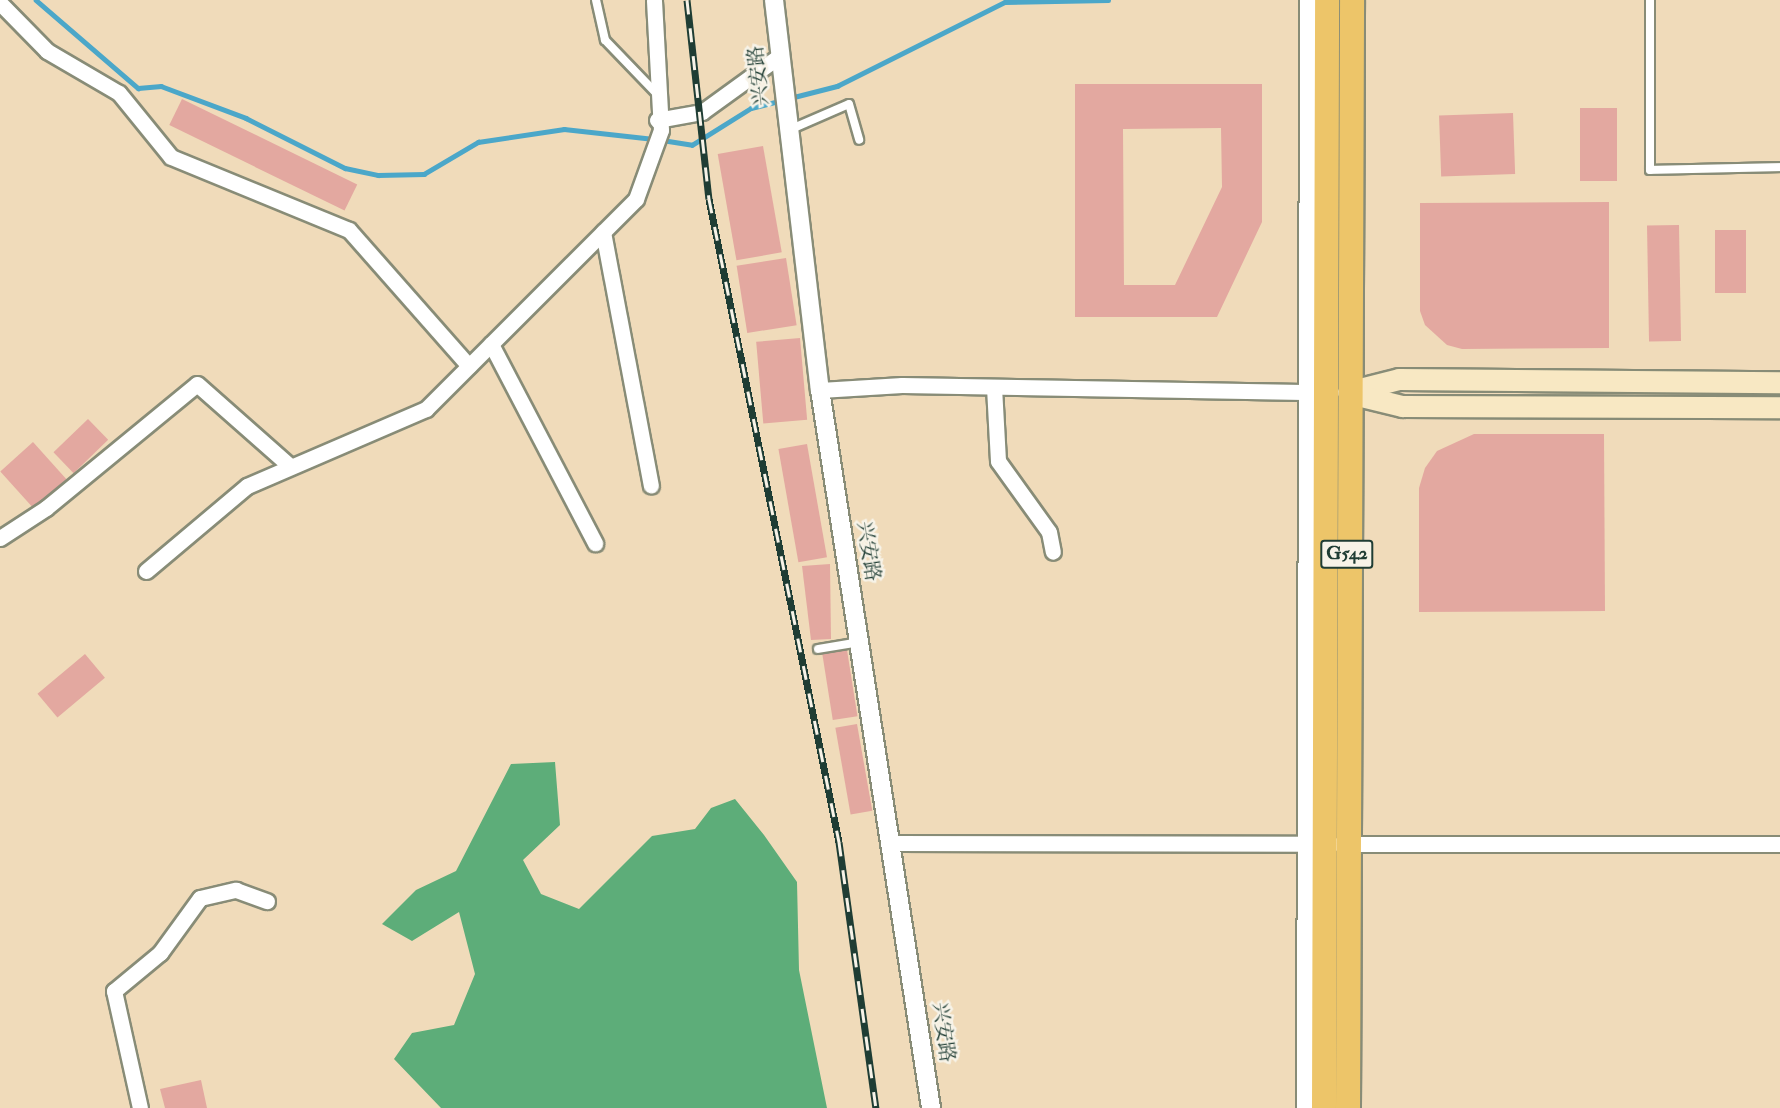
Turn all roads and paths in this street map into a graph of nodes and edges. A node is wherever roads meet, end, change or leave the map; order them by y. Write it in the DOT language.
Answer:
graph roads {
  1 [pos="596,0"];
  2 [pos="654,0"];
  3 [pos="774,0"];
  4 [pos="1309,0"];
  5 [pos="1327,0"];
  6 [pos="1352,0"];
  7 [pos="1650,0"];
  8 [pos="0,3"];
  9 [pos="778,57"];
  10 [pos="660,98"];
  11 [pos="659,125"];
  12 [pos="787,127"];
  13 [pos="859,140"];
  14 [pos="1780,167"];
  15 [pos="603,232"];
  16 [pos="490,344"];
  17 [pos="469,366"];
  18 [pos="1780,382"];
  19 [pos="994,387"];
  20 [pos="820,390"];
  21 [pos="1315,392"];
  22 [pos="1348,392"];
  23 [pos="1780,407"];
  24 [pos="290,466"];
  25 [pos="651,484"];
  26 [pos="0,538"];
  27 [pos="595,543"];
  28 [pos="1053,552"];
  29 [pos="146,571"];
  30 [pos="861,642"];
  31 [pos="818,649"];
  32 [pos="893,843"];
  33 [pos="1313,844"];
  34 [pos="1346,844"];
  35 [pos="1780,844"];
  36 [pos="267,901"];
  37 [pos="140,1108"];
  38 [pos="931,1108"];
  39 [pos="1306,1108"];
  40 [pos="1324,1108"];
  41 [pos="1348,1108"];
  1 -- 10 [label="lane"];
  2 -- 10 [label="street"];
  3 -- 9 [label="street, 兴安路"];
  4 -- 21 [label="street"];
  5 -- 21 [label="highway, G542"];
  6 -- 22 [label="highway, G542"];
  7 -- 14 [label="lane"];
  8 -- 17 [label="street"];
  9 -- 11 [label="street"];
  9 -- 12 [label="street, 兴安路"];
  10 -- 11 [label="street"];
  11 -- 15 [label="street"];
  12 -- 13 [label="lane"];
  12 -- 20 [label="street, 兴安路"];
  15 -- 16 [label="street"];
  15 -- 25 [label="street"];
  16 -- 17 [label="street"];
  16 -- 27 [label="street"];
  17 -- 24 [label="street"];
  18 -- 22 [label="main road"];
  19 -- 20 [label="street"];
  19 -- 21 [label="street"];
  19 -- 28 [label="street"];
  20 -- 30 [label="street, 兴安路"];
  21 -- 22 [label="street"];
  21 -- 33 [label="highway, G542"];
  22 -- 23 [label="main road"];
  22 -- 34 [label="highway, G542"];
  24 -- 26 [label="street"];
  24 -- 29 [label="street"];
  30 -- 31 [label="lane"];
  30 -- 32 [label="street, 兴安路"];
  32 -- 33 [label="street"];
  32 -- 38 [label="street, 兴安路"];
  33 -- 34 [label="street"];
  33 -- 39 [label="street"];
  33 -- 40 [label="highway, G542"];
  34 -- 35 [label="street"];
  34 -- 41 [label="highway, G542"];
  36 -- 37 [label="street"];
}
